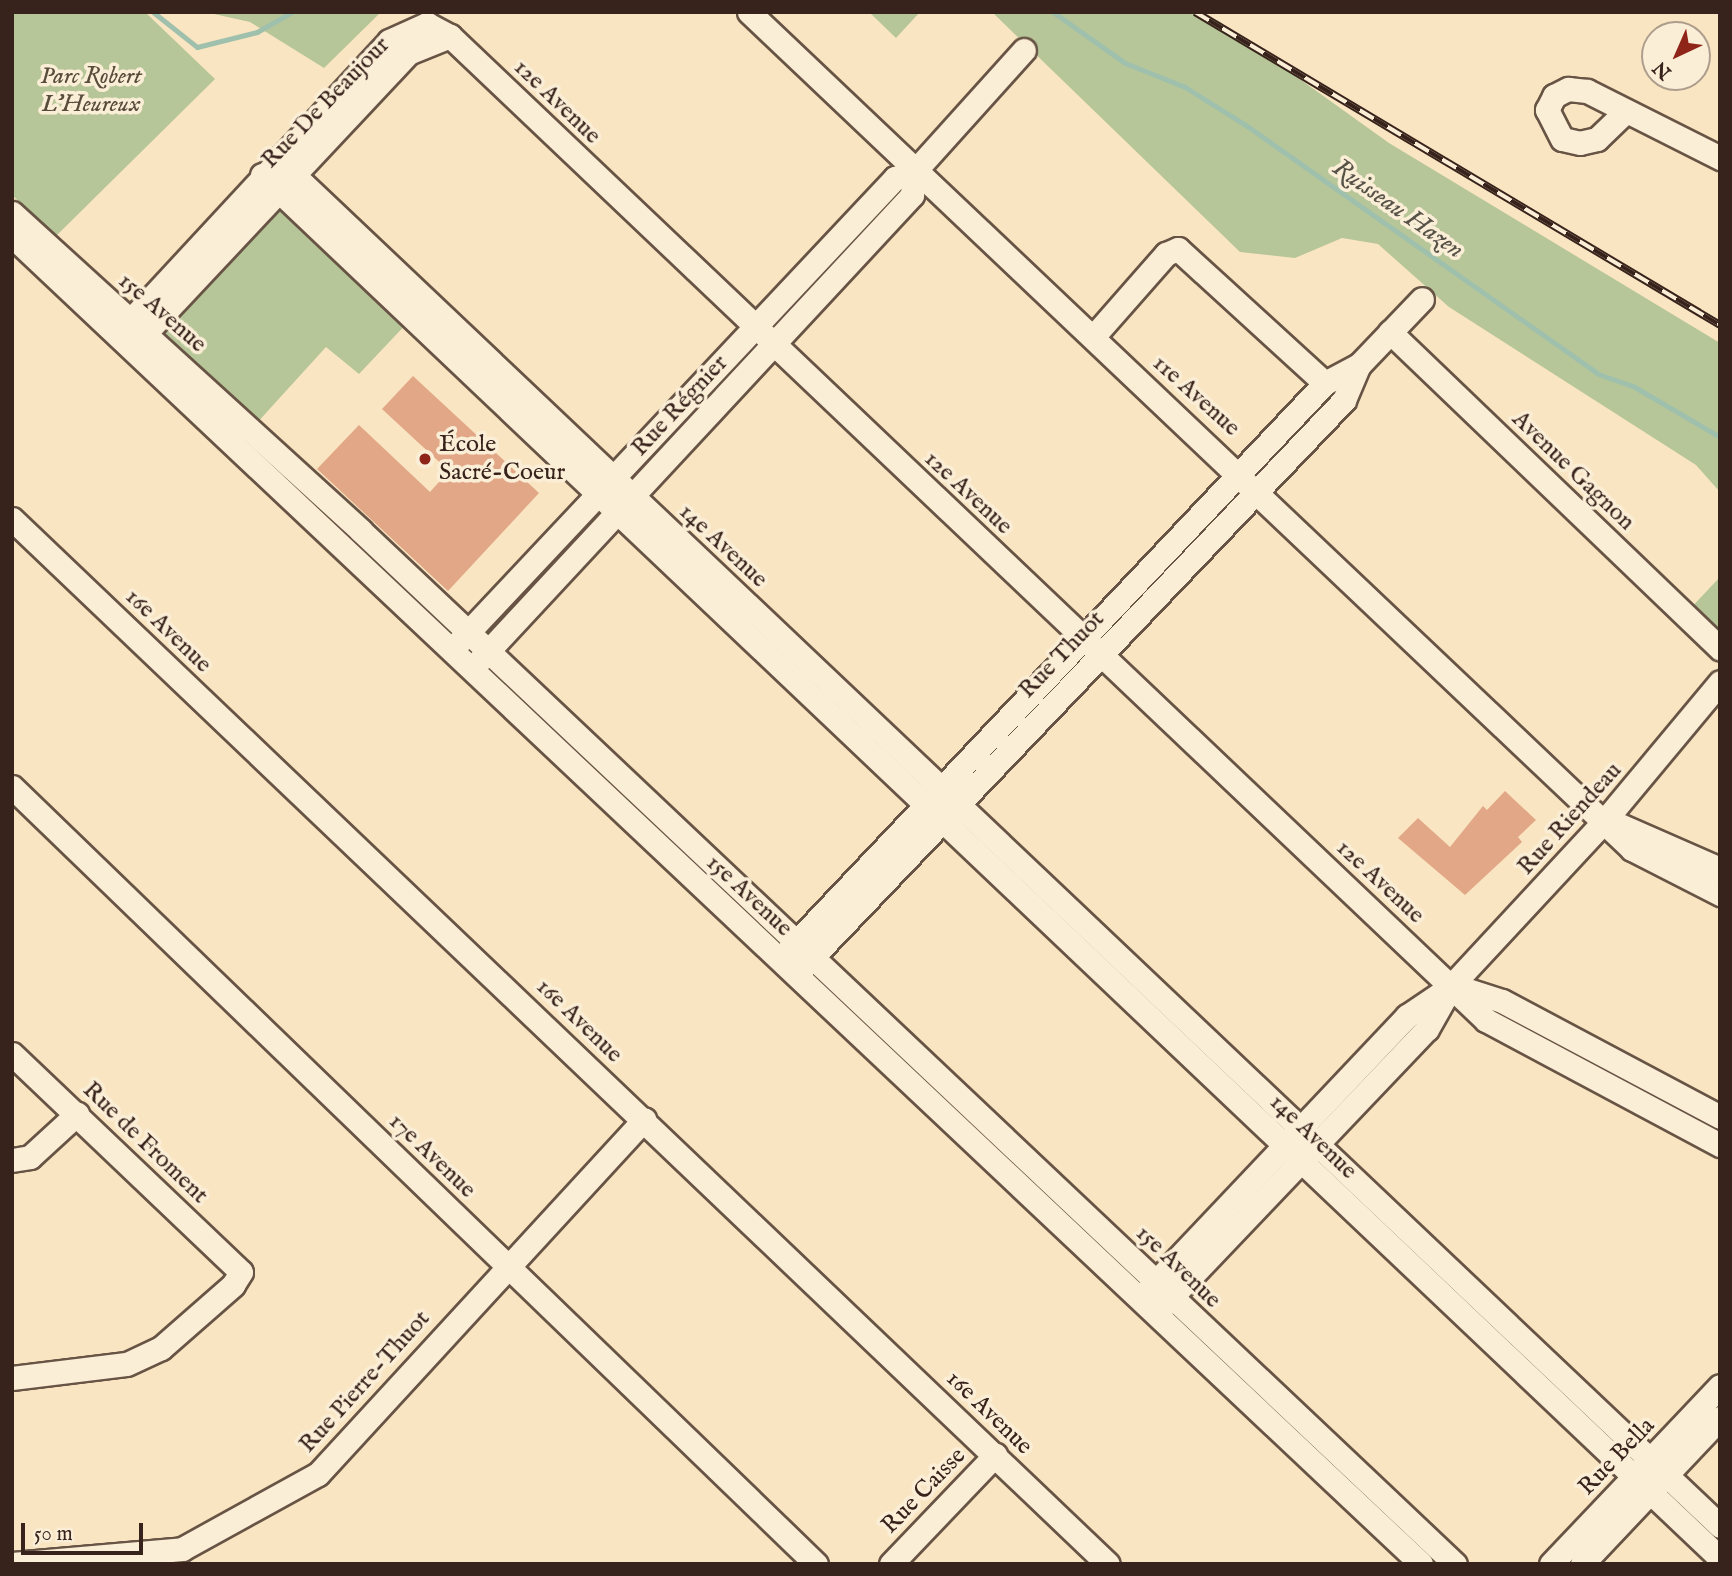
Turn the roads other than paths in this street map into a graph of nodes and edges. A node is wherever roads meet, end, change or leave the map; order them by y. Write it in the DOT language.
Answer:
graph roads {
  1 [pos="749,12"];
  2 [pos="450,36"];
  3 [pos="1024,50"];
  4 [pos="1625,112"];
  5 [pos="1720,158"];
  6 [pos="914,172"];
  7 [pos="277,175"];
  8 [pos="12,213"];
  9 [pos="12,236"];
  10 [pos="1422,299"];
  11 [pos="754,327"];
  12 [pos="1391,332"];
  13 [pos="131,334"];
  14 [pos="1093,337"];
  15 [pos="772,344"];
  16 [pos="1359,365"];
  17 [pos="1325,383"];
  18 [pos="277,453"];
  19 [pos="262,472"];
  20 [pos="1250,481"];
  21 [pos="606,486"];
  22 [pos="624,504"];
  23 [pos="12,519"];
  24 [pos="359,530"];
  25 [pos="342,547"];
  26 [pos="468,633"];
  27 [pos="1092,647"];
  28 [pos="1720,648"];
  29 [pos="452,651"];
  30 [pos="487,651"];
  31 [pos="471,669"];
  32 [pos="1720,682"];
  33 [pos="12,787"];
  34 [pos="637,792"];
  35 [pos="942,805"];
  36 [pos="620,810"];
  37 [pos="1606,819"];
  38 [pos="1720,869"];
  39 [pos="1720,894"];
  40 [pos="804,950"];
  41 [pos="787,968"];
  42 [pos="1125,979"];
  43 [pos="1452,985"];
  44 [pos="12,1054"];
  45 [pos="1684,1098"];
  46 [pos="77,1114"];
  47 [pos="1720,1117"];
  48 [pos="982,1118"];
  49 [pos="644,1119"];
  50 [pos="1670,1119"];
  51 [pos="966,1135"];
  52 [pos="1309,1137"];
  53 [pos="1720,1145"];
  54 [pos="1293,1153"];
  55 [pos="12,1160"];
  56 [pos="507,1265"];
  57 [pos="1156,1297"];
  58 [pos="1488,1306"];
  59 [pos="1473,1324"];
  60 [pos="12,1378"];
  61 [pos="1720,1386"];
  62 [pos="1720,1418"];
  63 [pos="995,1455"];
  64 [pos="1330,1462"];
  65 [pos="1658,1467"];
  66 [pos="1642,1484"];
  67 [pos="1720,1526"];
  68 [pos="184,1556"];
  69 [pos="1720,1558"];
  70 [pos="12,1564"];
  71 [pos="816,1564"];
  72 [pos="891,1564"];
  73 [pos="1108,1564"];
  74 [pos="1421,1564"];
  75 [pos="1455,1564"];
  76 [pos="1551,1564"];
  77 [pos="1582,1564"];
  1 -- 6 [label="street, 11e Avenue"];
  2 -- 7 [label="street, Rue De Beaujour"];
  2 -- 11 [label="street, 12e Avenue"];
  3 -- 6 [label="street, Rue Régnier"];
  4 -- 5 [label="street"];
  6 -- 11 [label="street, Rue Régnier"];
  6 -- 14 [label="street, 11e Avenue"];
  6 -- 15 [label="street, Rue Régnier"];
  7 -- 13 [label="street, Rue De Beaujour"];
  7 -- 21 [label="street, 14e Avenue"];
  8 -- 13 [label="street, 15e Avenue"];
  9 -- 13 [label="street, 15e Avenue"];
  10 -- 12 [label="street, Rue Thuot"];
  11 -- 15 [label="street, 12e Avenue"];
  11 -- 21 [label="street, Rue Régnier"];
  12 -- 16 [label="street, Rue Thuot"];
  12 -- 28 [label="street, Avenue Gagnon"];
  13 -- 18 [label="street, 15e Avenue"];
  13 -- 19 [label="street, 15e Avenue"];
  14 -- 17 [label="street"];
  14 -- 20 [label="street, 11e Avenue"];
  15 -- 22 [label="street, Rue Régnier"];
  15 -- 27 [label="street, 12e Avenue"];
  16 -- 17 [label="street, Rue Thuot"];
  16 -- 20 [label="street, Rue Thuot"];
  17 -- 20 [label="street, Rue Thuot"];
  18 -- 19 [label="street"];
  18 -- 24 [label="street, 15e Avenue"];
  19 -- 25 [label="street, 15e Avenue"];
  20 -- 27 [label="street, Rue Thuot"];
  20 -- 37 [label="street, 11e Avenue"];
  21 -- 22 [label="street, 14e Avenue"];
  21 -- 26 [label="street, Rue Régnier"];
  22 -- 30 [label="street, Rue Régnier"];
  22 -- 35 [label="street, 14e Avenue"];
  23 -- 49 [label="street, 16e Avenue"];
  24 -- 25 [label="street"];
  24 -- 26 [label="street, 15e Avenue"];
  25 -- 29 [label="street, 15e Avenue"];
  26 -- 29 [label="street, Rue Régnier"];
  26 -- 30 [label="street, 15e Avenue"];
  27 -- 35 [label="street, Rue Thuot"];
  27 -- 43 [label="street, 12e Avenue"];
  29 -- 31 [label="street, 15e Avenue"];
  30 -- 31 [label="street, Rue Régnier"];
  30 -- 34 [label="street, 15e Avenue"];
  31 -- 36 [label="street, 15e Avenue"];
  32 -- 37 [label="street, Rue Riendeau"];
  33 -- 56 [label="street, 17e Avenue"];
  34 -- 36 [label="street"];
  34 -- 40 [label="street, 15e Avenue"];
  35 -- 40 [label="street, Rue Thuot"];
  35 -- 42 [label="street, 14e Avenue"];
  36 -- 41 [label="street, 15e Avenue"];
  37 -- 38 [label="street, 11e Avenue"];
  37 -- 39 [label="street, 11e Avenue"];
  37 -- 43 [label="street, Rue Riendeau"];
  40 -- 41 [label="street, Rue Thuot"];
  40 -- 48 [label="street, 15e Avenue"];
  41 -- 51 [label="street, 15e Avenue"];
  42 -- 52 [label="street, 14e Avenue"];
  42 -- 54 [label="street, 14e Avenue"];
  43 -- 45 [label="street, 12e Avenue"];
  43 -- 50 [label="street, 12e Avenue"];
  43 -- 52 [label="street, Rue Riendeau"];
  44 -- 46 [label="street, Rue de Froment"];
  45 -- 47 [label="street, 12e Avenue"];
  45 -- 50 [label="street"];
  46 -- 55 [label="street"];
  46 -- 60 [label="street, Rue de Froment"];
  48 -- 51 [label="street"];
  48 -- 57 [label="street, 15e Avenue"];
  49 -- 56 [label="street, Rue Pierre-Thuot"];
  49 -- 63 [label="street, 16e Avenue"];
  50 -- 53 [label="street, 12e Avenue"];
  51 -- 57 [label="street, 15e Avenue"];
  52 -- 54 [label="street, Rue Riendeau"];
  52 -- 58 [label="street, 14e Avenue"];
  54 -- 57 [label="street, Rue Riendeau"];
  54 -- 59 [label="street, 14e Avenue"];
  56 -- 68 [label="street, Rue Pierre-Thuot"];
  56 -- 71 [label="street, 17e Avenue"];
  57 -- 64 [label="street, 15e Avenue"];
  58 -- 59 [label="street"];
  58 -- 65 [label="street, 14e Avenue"];
  59 -- 66 [label="street, 14e Avenue"];
  61 -- 65 [label="street, Rue Bella"];
  62 -- 65 [label="street, Rue Bella"];
  63 -- 72 [label="street, Rue Caisse"];
  63 -- 73 [label="street, 16e Avenue"];
  64 -- 74 [label="street, 15e Avenue"];
  64 -- 75 [label="street, 15e Avenue"];
  65 -- 66 [label="street, Rue Bella"];
  65 -- 67 [label="street, 14e Avenue"];
  66 -- 69 [label="street, 14e Avenue"];
  66 -- 76 [label="street, Rue Bella"];
  66 -- 77 [label="street, Rue Bella"];
  68 -- 70 [label="street, Rue Pierre-Thuot"];
}
